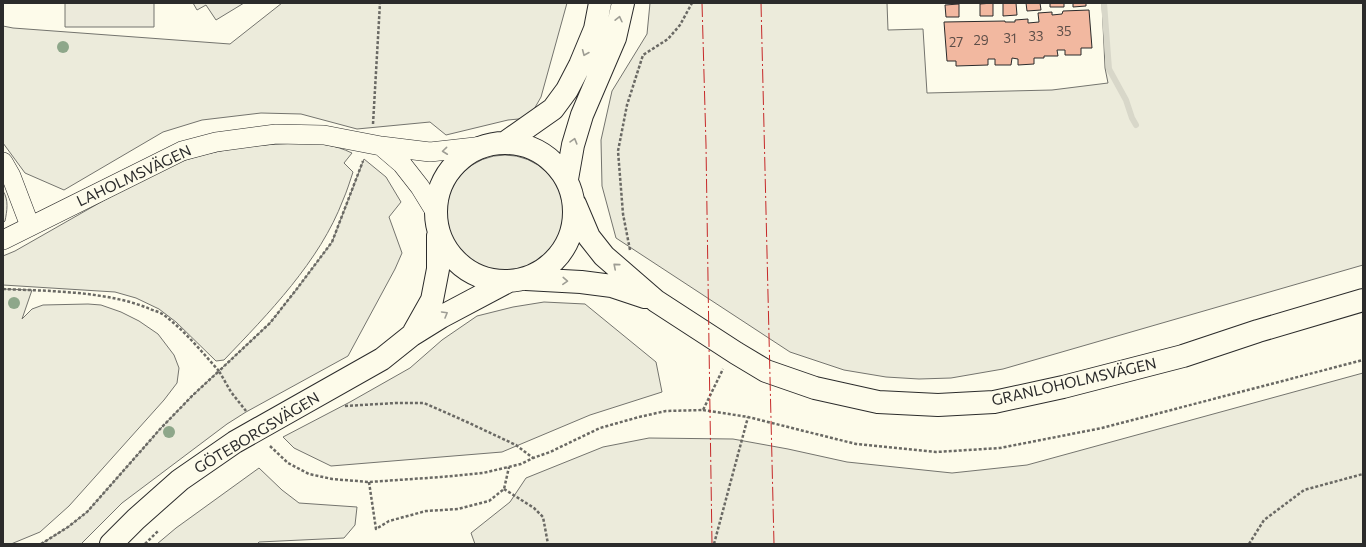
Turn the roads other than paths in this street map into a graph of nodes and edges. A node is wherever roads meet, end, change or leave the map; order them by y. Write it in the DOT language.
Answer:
graph roads {
  1 [pos="600,3"];
  2 [pos="623,3"];
  3 [pos="506,142"];
  4 [pos="380,146"];
  5 [pos="484,146"];
  6 [pos="3,162"];
  7 [pos="567,179"];
  8 [pos="575,204"];
  9 [pos="437,223"];
  10 [pos="30,226"];
  11 [pos="3,240"];
  12 [pos="516,281"];
  13 [pos="1363,300"];
  14 [pos="656,301"];
  15 [pos="412,335"];
  16 [pos="111,544"];
  1 -- 3 [label="street, one-way"];
  7 -- 2 [label="street, one-way"];
  3 -- 5 [label="street"];
  3 -- 7 [label="street"];
  5 -- 4 [label="street, LAHOLMSVÄGEN, one-way"];
  4 -- 9 [label="street, LAHOLMSVÄGEN"];
  4 -- 10 [label="street, LAHOLMSVÄGEN"];
  5 -- 9 [label="street"];
  6 -- 10 [label="street"];
  7 -- 8 [label="street"];
  8 -- 12 [label="street"];
  14 -- 8 [label="street, GRANLOHOLMSVÄGEN, one-way"];
  9 -- 12 [label="street"];
  9 -- 15 [label="street, GÖTEBORGSVÄGEN"];
  10 -- 11 [label="street, LAHOLMSVÄGEN"];
  12 -- 14 [label="street, GRANLOHOLMSVÄGEN, one-way"];
  15 -- 12 [label="street, GÖTEBORGSVÄGEN, one-way"];
  13 -- 14 [label="street, GRANLOHOLMSVÄGEN"];
  15 -- 16 [label="street, GÖTEBORGSVÄGEN"];
}
